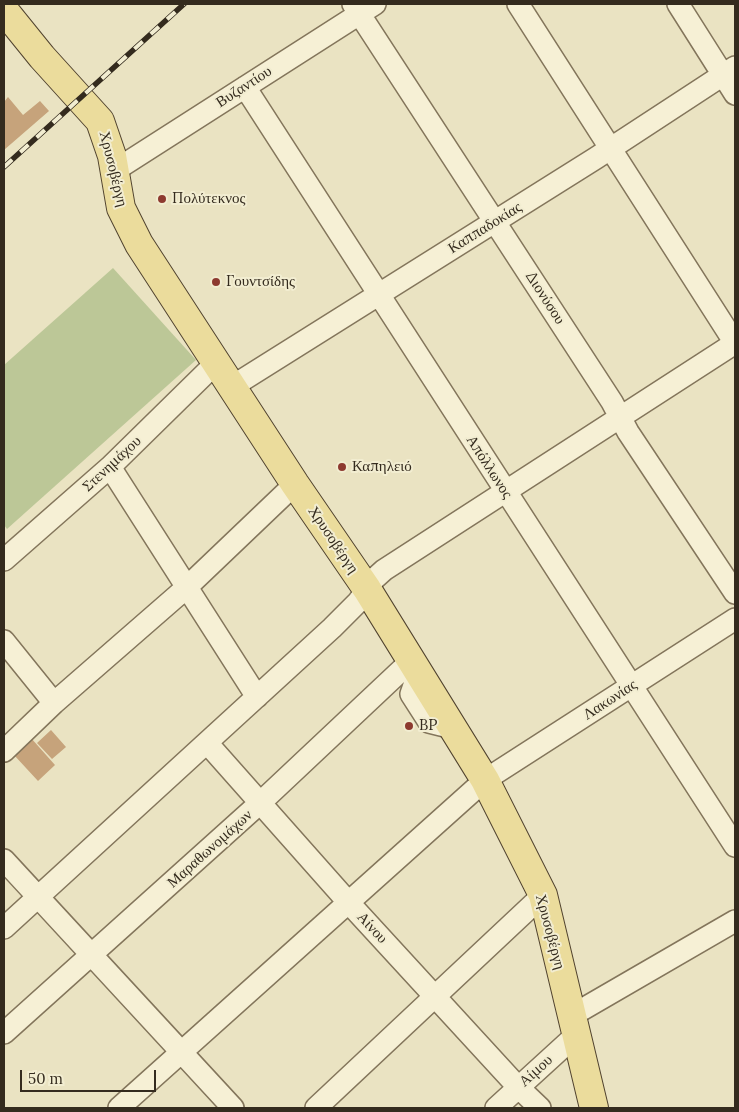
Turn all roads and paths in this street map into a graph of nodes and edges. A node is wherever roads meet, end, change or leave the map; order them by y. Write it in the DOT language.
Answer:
graph roads {
  1 [pos="518,4"];
  2 [pos="678,4"];
  3 [pos="363,7"];
  4 [pos="4,10"];
  5 [pos="729,71"];
  6 [pos="244,87"];
  7 [pos="735,94"];
  8 [pos="610,147"];
  9 [pos="114,171"];
  10 [pos="495,222"];
  11 [pos="378,295"];
  12 [pos="735,343"];
  13 [pos="216,363"];
  14 [pos="233,386"];
  15 [pos="620,417"];
  16 [pos="110,467"];
  17 [pos="295,484"];
  18 [pos="504,491"];
  19 [pos="4,560"];
  20 [pos="186,588"];
  21 [pos="366,589"];
  22 [pos="735,593"];
  23 [pos="735,619"];
  24 [pos="4,641"];
  25 [pos="415,666"];
  26 [pos="631,686"];
  27 [pos="257,697"];
  28 [pos="54,703"];
  29 [pos="208,744"];
  30 [pos="4,751"];
  31 [pos="485,780"];
  32 [pos="260,803"];
  33 [pos="735,846"];
  34 [pos="4,860"];
  35 [pos="543,895"];
  36 [pos="38,897"];
  37 [pos="348,903"];
  38 [pos="735,921"];
  39 [pos="4,928"];
  40 [pos="92,954"];
  41 [pos="435,997"];
  42 [pos="574,1025"];
  43 [pos="4,1033"];
  44 [pos="182,1053"];
  45 [pos="518,1087"];
  46 [pos="119,1108"];
  47 [pos="233,1108"];
  48 [pos="316,1108"];
  49 [pos="496,1108"];
  50 [pos="540,1108"];
  51 [pos="594,1108"];
  1 -- 8 [label="street"];
  2 -- 5 [label="street"];
  3 -- 6 [label="street, Βυζαντίου"];
  3 -- 10 [label="street, Διονύσου"];
  4 -- 9 [label="main road, Χρυσοβέργη"];
  5 -- 7 [label="street"];
  5 -- 8 [label="street, Καππαδοκίας"];
  6 -- 9 [label="street, Βυζαντίου"];
  6 -- 11 [label="street, Απόλλωνος"];
  8 -- 10 [label="street, Καππαδοκίας"];
  8 -- 12 [label="street"];
  9 -- 13 [label="main road, Χρυσοβέργη"];
  10 -- 11 [label="street, Καππαδοκίας"];
  10 -- 15 [label="street, Διονύσου"];
  11 -- 14 [label="street, Καππαδοκίας"];
  11 -- 18 [label="street, Απόλλωνος"];
  12 -- 15 [label="street"];
  13 -- 14 [label="main road, Χρυσοβέργη"];
  13 -- 16 [label="street, Στενημάχου"];
  14 -- 17 [label="main road, Χρυσοβέργη"];
  15 -- 18 [label="street"];
  15 -- 22 [label="street, Διονύσου"];
  16 -- 19 [label="street, Στενημάχου"];
  16 -- 20 [label="street"];
  17 -- 20 [label="street"];
  17 -- 21 [label="main road, Χρυσοβέργη"];
  18 -- 21 [label="street"];
  18 -- 26 [label="street, Απόλλωνος"];
  20 -- 27 [label="street"];
  20 -- 28 [label="street"];
  21 -- 25 [label="main road, Χρυσοβέργη"];
  21 -- 27 [label="street"];
  23 -- 26 [label="street, Λακωνίας"];
  24 -- 28 [label="street"];
  25 -- 31 [label="main road, Χρυσοβέργη"];
  25 -- 32 [label="street, Μαραθωνομάχων"];
  26 -- 31 [label="street, Λακωνίας"];
  26 -- 33 [label="street, Απόλλωνος"];
  27 -- 29 [label="street"];
  28 -- 30 [label="street"];
  29 -- 32 [label="street, Αίνου"];
  29 -- 36 [label="street"];
  31 -- 35 [label="main road, Χρυσοβέργη"];
  31 -- 37 [label="street, Λακωνίας"];
  32 -- 37 [label="street, Αίνου"];
  32 -- 40 [label="street, Μαραθωνομάχων"];
  34 -- 36 [label="street"];
  35 -- 41 [label="street"];
  35 -- 42 [label="main road, Χρυσοβέργη"];
  36 -- 39 [label="street"];
  36 -- 40 [label="street"];
  37 -- 41 [label="street, Αίνου"];
  37 -- 44 [label="street, Λακωνίας"];
  38 -- 42 [label="street, Αίμου"];
  40 -- 43 [label="street, Μαραθωνομάχων"];
  40 -- 44 [label="street"];
  41 -- 45 [label="street, Αίνου"];
  41 -- 48 [label="street"];
  42 -- 45 [label="street, Αίμου"];
  42 -- 51 [label="main road, Χρυσοβέργη"];
  44 -- 46 [label="street, Λακωνίας"];
  44 -- 47 [label="street"];
  45 -- 49 [label="street, Αίμου"];
  45 -- 50 [label="street, Αίνου"];
}
